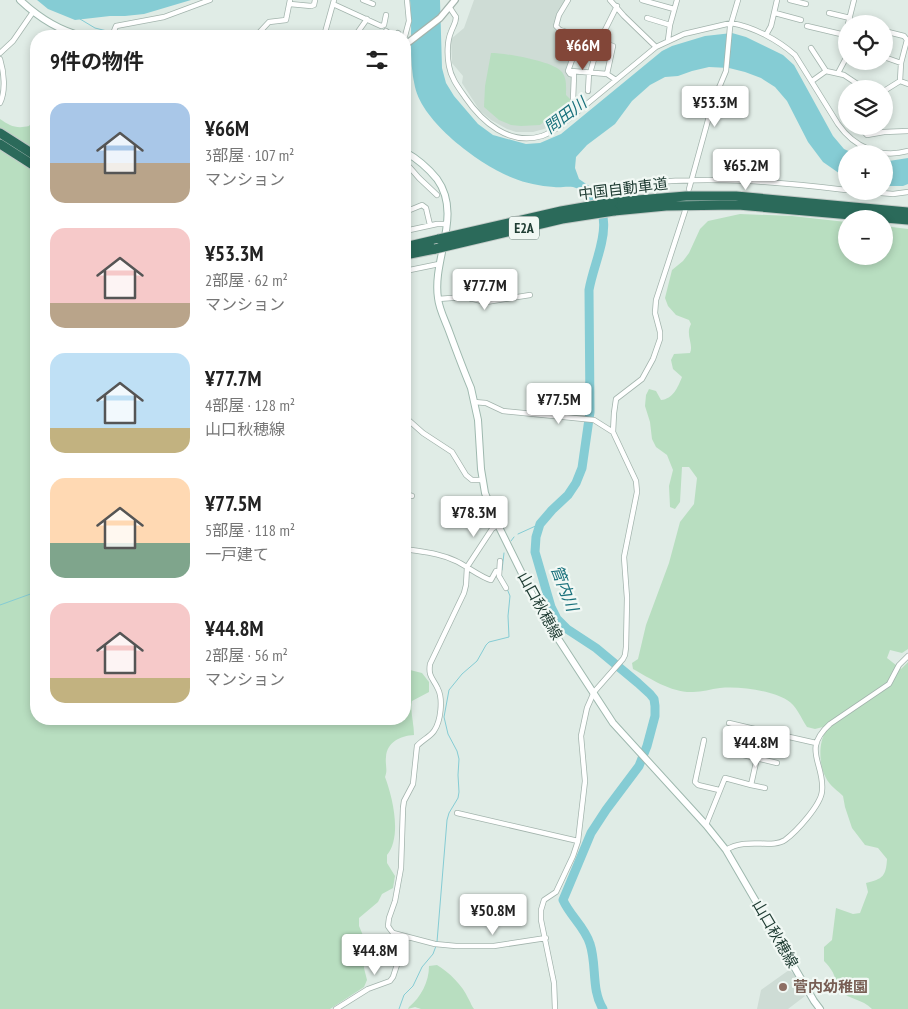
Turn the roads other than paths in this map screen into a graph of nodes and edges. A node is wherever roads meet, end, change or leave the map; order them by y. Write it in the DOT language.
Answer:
graph roads {
  1 [pos="20,0"];
  2 [pos="210,0"];
  3 [pos="315,0"];
  4 [pos="363,0"];
  5 [pos="406,0"];
  6 [pos="568,0"];
  7 [pos="610,0"];
  8 [pos="642,0"];
  9 [pos="677,0"];
  10 [pos="738,0"];
  11 [pos="777,0"];
  12 [pos="790,0"];
  13 [pos="854,0"];
  14 [pos="454,1"];
  15 [pos="290,2"];
  16 [pos="334,2"];
  17 [pos="373,4"];
  18 [pos="806,4"];
  19 [pos="617,6"];
  20 [pos="448,9"];
  21 [pos="674,9"];
  22 [pos="33,12"];
  23 [pos="775,13"];
  24 [pos="829,13"];
  25 [pos="386,15"];
  26 [pos="838,15"];
  27 [pos="851,15"];
  28 [pos="647,18"];
  29 [pos="367,19"];
  30 [pos="801,20"];
  31 [pos="670,24"];
  32 [pos="731,25"];
  33 [pos="807,26"];
  34 [pos="64,30"];
  35 [pos="114,30"];
  36 [pos="262,30"];
  37 [pos="326,30"];
  38 [pos="359,30"];
  39 [pos="406,30"];
  40 [pos="838,31"];
  41 [pos="893,33"];
  42 [pos="581,35"];
  43 [pos="766,35"];
  44 [pos="411,40"];
  45 [pos="668,40"];
  46 [pos="907,40"];
  47 [pos="599,42"];
  48 [pos="656,47"];
  49 [pos="811,48"];
  50 [pos="0,53"];
  51 [pos="0,59"];
  52 [pos="893,60"];
  53 [pos="901,63"];
  54 [pos="840,70"];
  55 [pos="571,71"];
  56 [pos="826,71"];
  57 [pos="589,73"];
  58 [pos="838,73"];
  59 [pos="607,74"];
  60 [pos="616,80"];
  61 [pos="853,80"];
  62 [pos="812,81"];
  63 [pos="900,81"];
  64 [pos="908,84"];
  65 [pos="893,85"];
  66 [pos="588,91"];
  67 [pos="0,103"];
  68 [pos="584,106"];
  69 [pos="893,130"];
  70 [pos="908,131"];
  71 [pos="0,133"];
  72 [pos="0,144"];
  73 [pos="908,151"];
  74 [pos="30,152"];
  75 [pos="411,156"];
  76 [pos="30,162"];
  77 [pos="411,169"];
  78 [pos="691,180"];
  79 [pos="645,183"];
  80 [pos="689,189"];
  81 [pos="838,189"];
  82 [pos="908,192"];
  83 [pos="893,194"];
  84 [pos="438,195"];
  85 [pos="614,206"];
  86 [pos="411,209"];
  87 [pos="685,210"];
  88 [pos="908,212"];
  89 [pos="908,220"];
  90 [pos="447,224"];
  91 [pos="430,226"];
  92 [pos="411,230"];
  93 [pos="411,246"];
  94 [pos="411,254"];
  95 [pos="439,264"];
  96 [pos="411,270"];
  97 [pos="474,276"];
  98 [pos="530,295"];
  99 [pos="438,299"];
  100 [pos="471,299"];
  101 [pos="534,400"];
  102 [pos="474,402"];
  103 [pos="532,413"];
  104 [pos="411,422"];
  105 [pos="613,432"];
  106 [pos="482,480"];
  107 [pos="498,525"];
  108 [pos="411,550"];
  109 [pos="500,561"];
  110 [pos="467,567"];
  111 [pos="499,572"];
  112 [pos="506,588"];
  113 [pos="908,656"];
  114 [pos="594,692"];
  115 [pos="728,723"];
  116 [pos="763,732"];
  117 [pos="704,740"];
  118 [pos="816,743"];
  119 [pos="739,754"];
  120 [pos="757,758"];
  121 [pos="777,763"];
  122 [pos="751,784"];
  123 [pos="765,788"];
  124 [pos="719,790"];
  125 [pos="457,813"];
  126 [pos="706,825"];
  127 [pos="578,841"];
  128 [pos="726,850"];
  129 [pos="406,936"];
  130 [pos="546,938"];
  131 [pos="336,1009"];
  132 [pos="555,1009"];
  133 [pos="820,1009"];
  1 -- 22 [label="main road"];
  2 -- 35 [label="street"];
  3 -- 15 [label="street"];
  4 -- 17 [label="street"];
  5 -- 39 [label="street"];
  6 -- 42 [label="street"];
  7 -- 19 [label="street"];
  8 -- 21 [label="street"];
  9 -- 21 [label="street"];
  10 -- 32 [label="street"];
  11 -- 23 [label="street"];
  12 -- 18 [label="street"];
  13 -- 27 [label="street"];
  14 -- 20 [label="street"];
  15 -- 36 [label="street"];
  16 -- 29 [label="street"];
  16 -- 37 [label="street"];
  19 -- 47 [label="street"];
  19 -- 48 [label="street"];
  20 -- 44 [label="street"];
  20 -- 68 [label="street"];
  21 -- 31 [label="street"];
  22 -- 34 [label="main road"];
  22 -- 50 [label="street"];
  23 -- 30 [label="street"];
  23 -- 43 [label="street"];
  24 -- 26 [label="street"];
  25 -- 29 [label="street"];
  28 -- 31 [label="street"];
  29 -- 38 [label="street"];
  31 -- 45 [label="street"];
  32 -- 43 [label="street"];
  32 -- 45 [label="street"];
  32 -- 78 [label="street"];
  33 -- 40 [label="street"];
  41 -- 46 [label="street"];
  42 -- 47 [label="street"];
  42 -- 68 [label="street"];
  43 -- 62 [label="street"];
  45 -- 48 [label="street"];
  46 -- 53 [label="street"];
  47 -- 57 [label="street"];
  47 -- 59 [label="street"];
  48 -- 60 [label="street"];
  49 -- 56 [label="street"];
  51 -- 67 [label="street"];
  52 -- 53 [label="street"];
  53 -- 63 [label="street"];
  54 -- 58 [label="street"];
  55 -- 57 [label="street"];
  56 -- 58 [label="street"];
  56 -- 62 [label="street"];
  57 -- 59 [label="street"];
  57 -- 66 [label="street"];
  58 -- 61 [label="street"];
  59 -- 60 [label="street"];
  60 -- 68 [label="street"];
  62 -- 73 [label="street"];
  63 -- 64 [label="street"];
  63 -- 65 [label="street"];
  69 -- 70 [label="street"];
  71 -- 74 [label="highway"];
  72 -- 76 [label="highway"];
  75 -- 90 [label="main road, 山口秋穂線"];
  77 -- 84 [label="street"];
  78 -- 79 [label="street"];
  78 -- 80 [label="street"];
  78 -- 81 [label="street"];
  82 -- 83 [label="street"];
  85 -- 88 [label="highway, 中国自動車道 / E2A"];
  85 -- 89 [label="highway, 中国自動車道 / E2A"];
  85 -- 93 [label="highway, 中国自動車道 / E2A, bridge"];
  85 -- 94 [label="highway, 中国自動車道 / E2A, bridge"];
  86 -- 91 [label="street"];
  87 -- 105 [label="street"];
  90 -- 91 [label="street"];
  90 -- 95 [label="main road, 山口秋穂線"];
  91 -- 92 [label="street"];
  95 -- 96 [label="street"];
  95 -- 99 [label="main road, 山口秋穂線"];
  97 -- 100 [label="street"];
  98 -- 100 [label="street"];
  99 -- 100 [label="street"];
  99 -- 102 [label="main road, 山口秋穂線"];
  101 -- 103 [label="street"];
  102 -- 103 [label="street"];
  102 -- 106 [label="main road, 山口秋穂線"];
  103 -- 105 [label="street"];
  104 -- 106 [label="street"];
  105 -- 114 [label="street"];
  106 -- 107 [label="main road, 山口秋穂線"];
  107 -- 110 [label="street"];
  107 -- 114 [label="main road, 山口秋穂線"];
  108 -- 110 [label="street"];
  109 -- 111 [label="street"];
  110 -- 111 [label="street"];
  110 -- 129 [label="street"];
  111 -- 112 [label="street"];
  113 -- 118 [label="street"];
  114 -- 126 [label="main road, 山口秋穂線"];
  114 -- 127 [label="street"];
  115 -- 116 [label="street"];
  116 -- 118 [label="street"];
  116 -- 120 [label="street"];
  117 -- 124 [label="street"];
  118 -- 128 [label="street"];
  119 -- 120 [label="street"];
  120 -- 121 [label="street"];
  120 -- 122 [label="street"];
  122 -- 123 [label="street"];
  122 -- 124 [label="street"];
  124 -- 126 [label="street"];
  125 -- 127 [label="street"];
  126 -- 128 [label="main road, 山口秋穂線"];
  127 -- 130 [label="street"];
  128 -- 133 [label="main road, 山口秋穂線"];
  129 -- 130 [label="street"];
  129 -- 131 [label="street"];
  130 -- 132 [label="street"];
}
